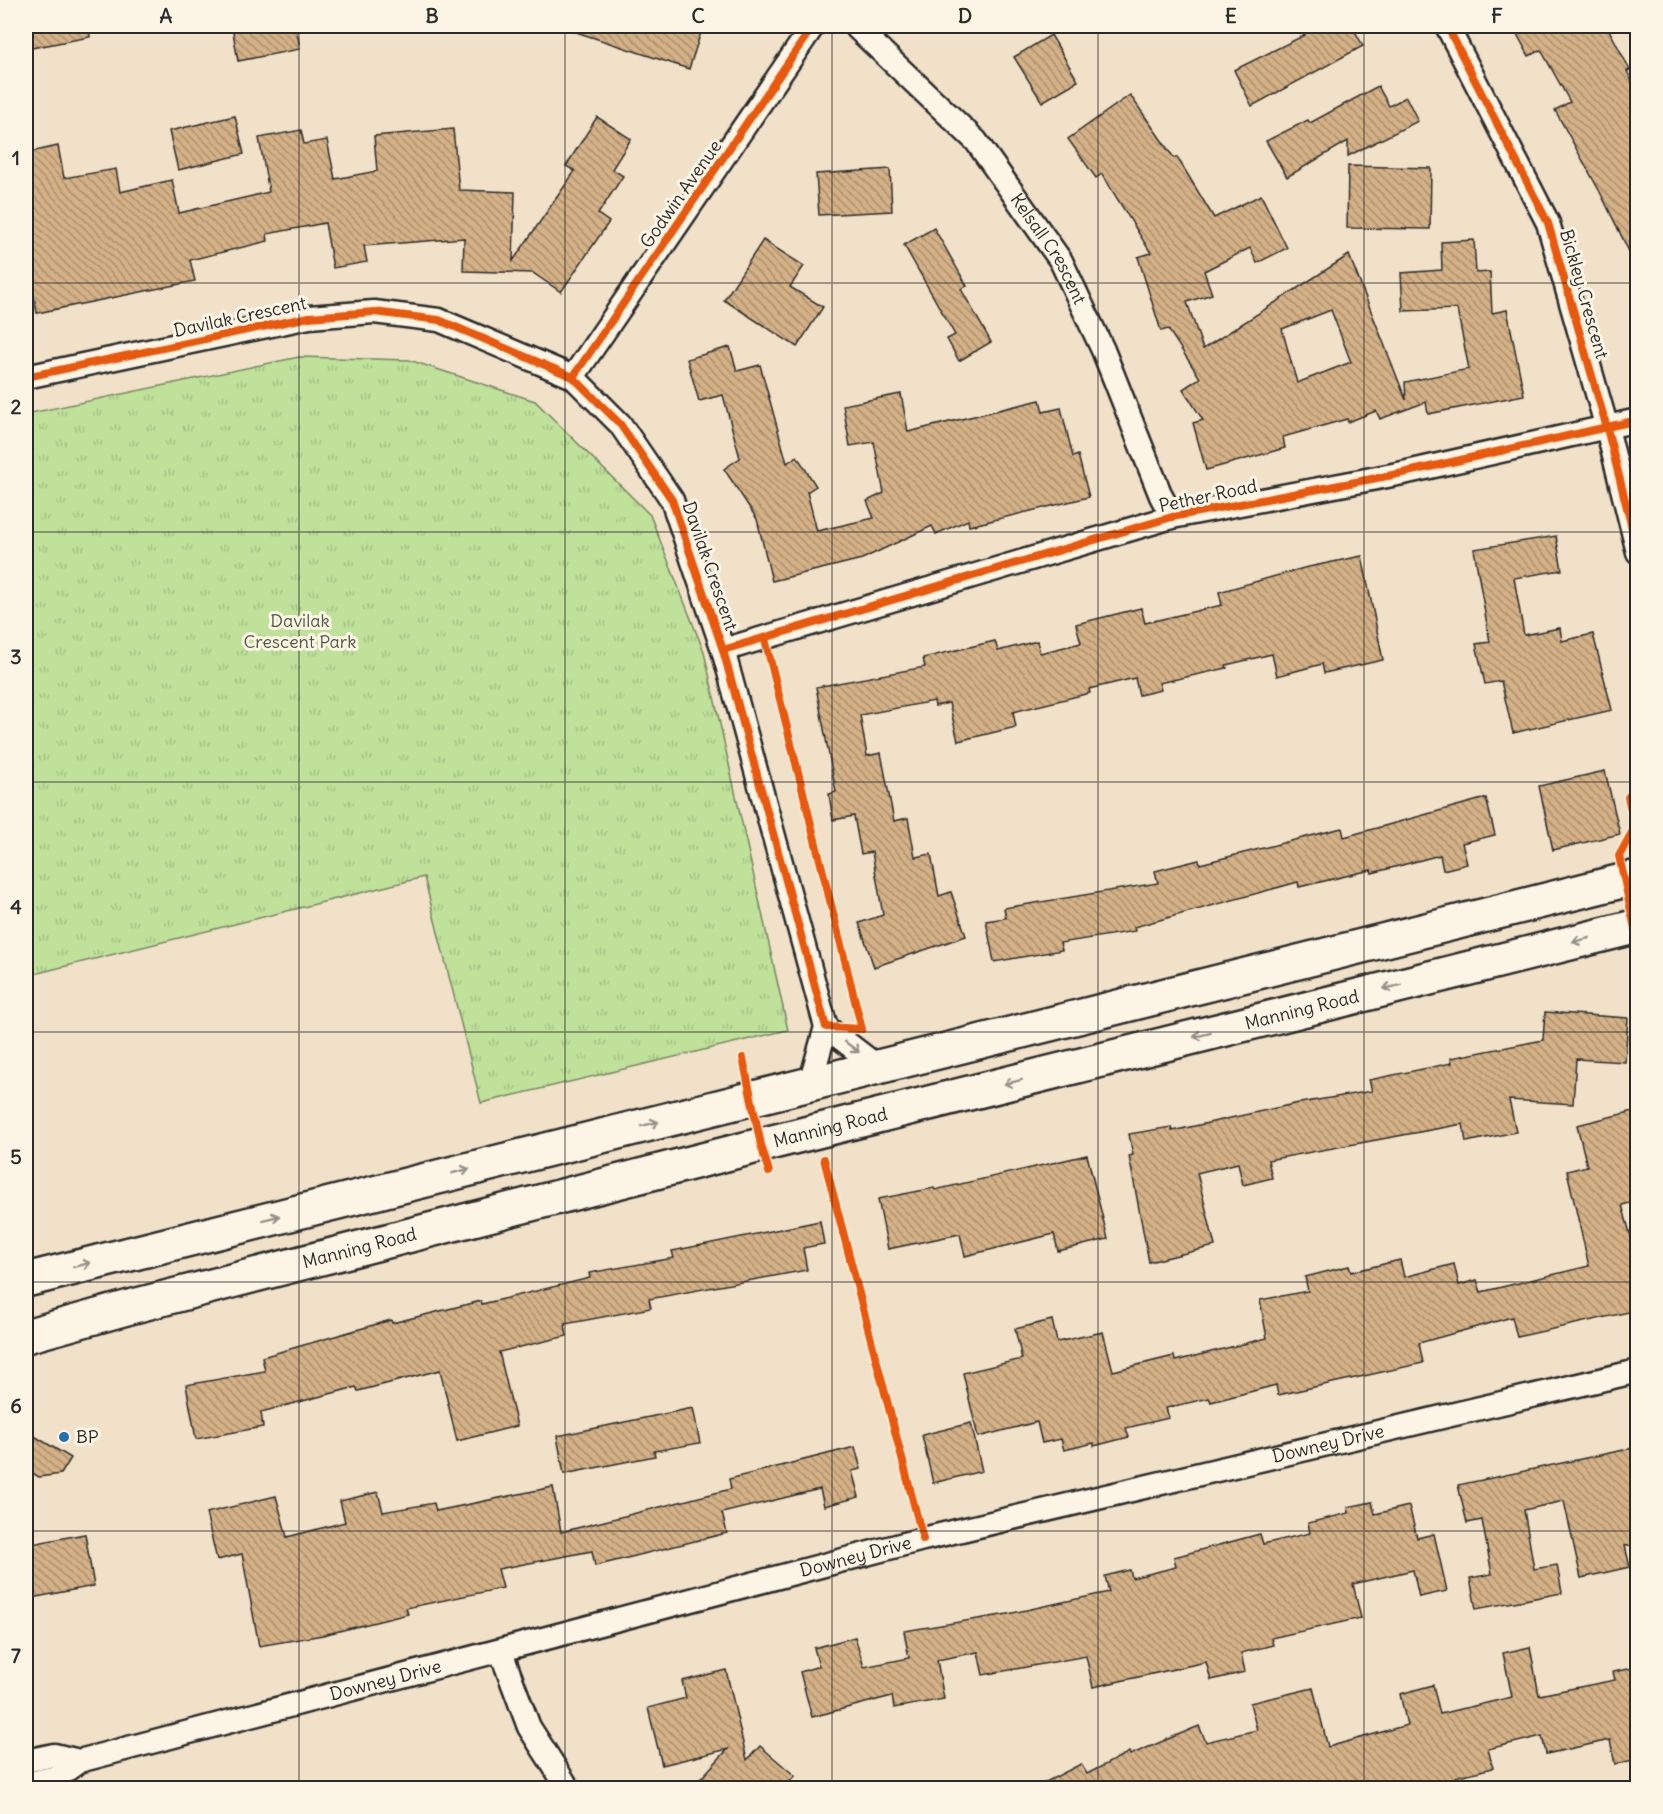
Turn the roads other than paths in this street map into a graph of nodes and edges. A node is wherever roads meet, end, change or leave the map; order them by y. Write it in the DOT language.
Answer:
graph roads {
  1 [pos="813,26"];
  2 [pos="855,26"];
  3 [pos="1447,26"];
  4 [pos="26,377"];
  5 [pos="573,377"];
  6 [pos="1638,420"];
  7 [pos="1607,428"];
  8 [pos="1172,517"];
  9 [pos="1638,552"];
  10 [pos="723,650"];
  11 [pos="1638,877"];
  12 [pos="1638,926"];
  13 [pos="826,1027"];
  14 [pos="878,1067"];
  15 [pos="810,1084"];
  16 [pos="26,1280"];
  17 [pos="26,1336"];
  18 [pos="1638,1371"];
  19 [pos="501,1653"];
  20 [pos="26,1761"];
  21 [pos="79,1761"];
  22 [pos="26,1784"];
  23 [pos="568,1788"];
  1 -- 5 [label="street, Godwin Avenue"];
  2 -- 8 [label="street, Kelsall Crescent"];
  3 -- 7 [label="street, Bickley Crescent"];
  4 -- 5 [label="street, Davilak Crescent"];
  5 -- 10 [label="street, Davilak Crescent"];
  6 -- 7 [label="street, Pether Road"];
  7 -- 8 [label="street, Pether Road"];
  7 -- 9 [label="street, Bickley Crescent"];
  8 -- 10 [label="street, Pether Road"];
  10 -- 13 [label="street, Davilak Crescent"];
  11 -- 14 [label="main road"];
  12 -- 17 [label="main road, Manning Road, one-way"];
  13 -- 14 [label="street, one-way"];
  13 -- 15 [label="street"];
  14 -- 15 [label="main road"];
  16 -- 15 [label="main road, one-way"];
  18 -- 19 [label="street, Downey Drive"];
  19 -- 21 [label="street, Downey Drive"];
  19 -- 23 [label="street"];
  20 -- 21 [label="street, Downey Drive"];
  21 -- 22 [label="street, Downey Drive"];
}
